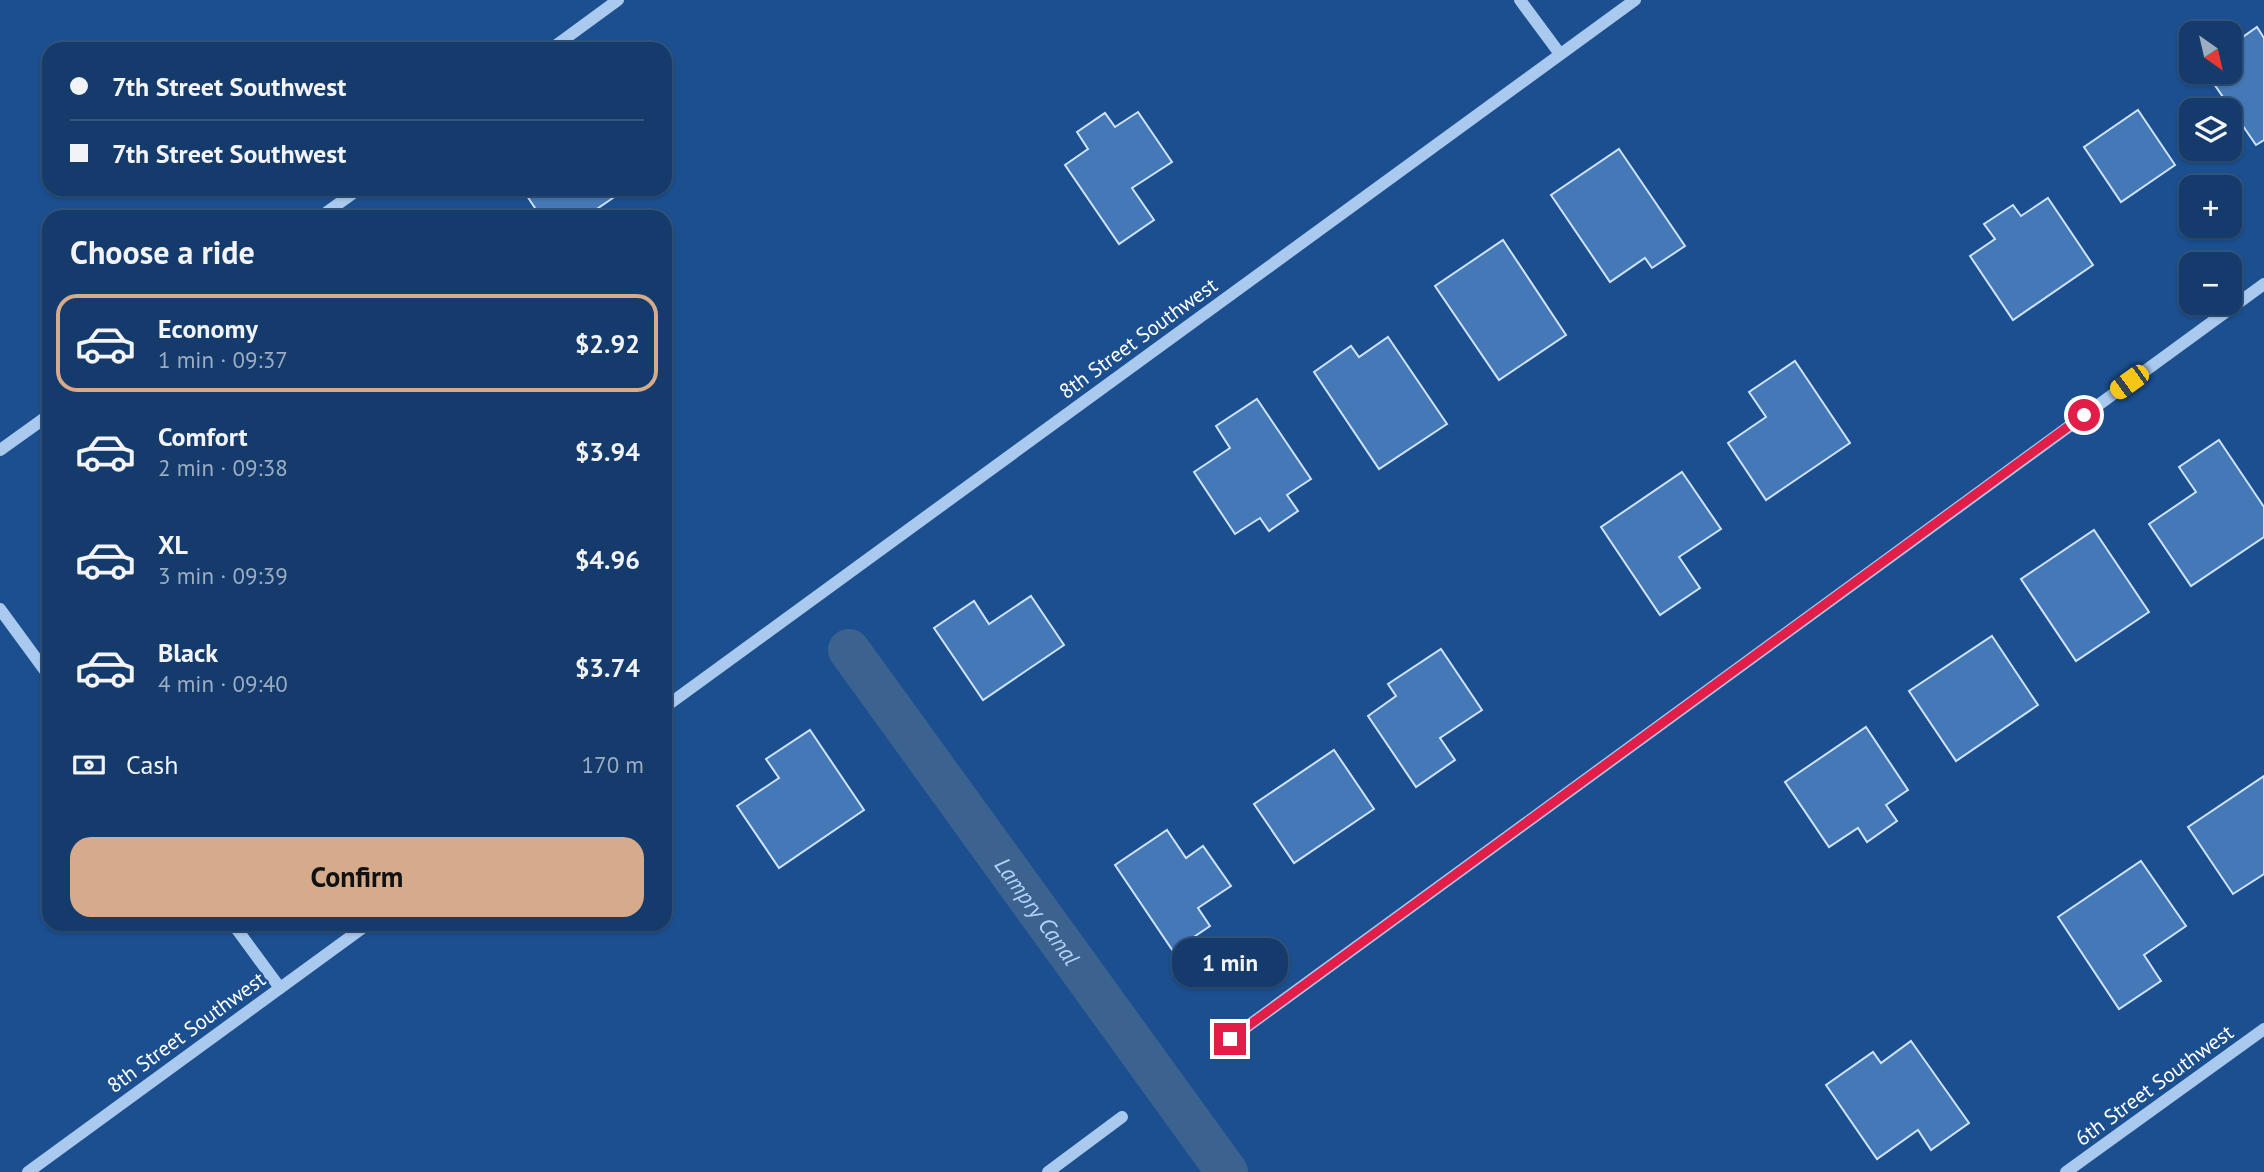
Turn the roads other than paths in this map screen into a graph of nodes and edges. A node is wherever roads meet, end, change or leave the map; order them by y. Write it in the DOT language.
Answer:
graph roads {
  1 [pos="618,0"];
  2 [pos="1520,0"];
  3 [pos="1635,0"];
  4 [pos="561,42"];
  5 [pos="1560,54"];
  6 [pos="349,196"];
  7 [pos="330,210"];
  8 [pos="2264,284"];
  9 [pos="42,420"];
  10 [pos="0,450"];
  11 [pos="0,609"];
  12 [pos="42,666"];
  13 [pos="672,702"];
  14 [pos="238,931"];
  15 [pos="358,931"];
  16 [pos="281,988"];
  17 [pos="2264,1029"];
  18 [pos="1230,1039"];
  19 [pos="1122,1117"];
  20 [pos="28,1172"];
  21 [pos="1048,1172"];
  22 [pos="2066,1172"];
  1 -- 4 [label="street"];
  2 -- 5 [label="street"];
  3 -- 5 [label="street, 8th Street Southwest"];
  5 -- 13 [label="street, 8th Street Southwest"];
  6 -- 7 [label="street"];
  8 -- 18 [label="street"];
  9 -- 10 [label="street"];
  11 -- 12 [label="street"];
  14 -- 16 [label="street"];
  15 -- 16 [label="street, 8th Street Southwest"];
  16 -- 20 [label="street, 8th Street Southwest"];
  17 -- 22 [label="street, 6th Street Southwest"];
  19 -- 21 [label="street"];
}
